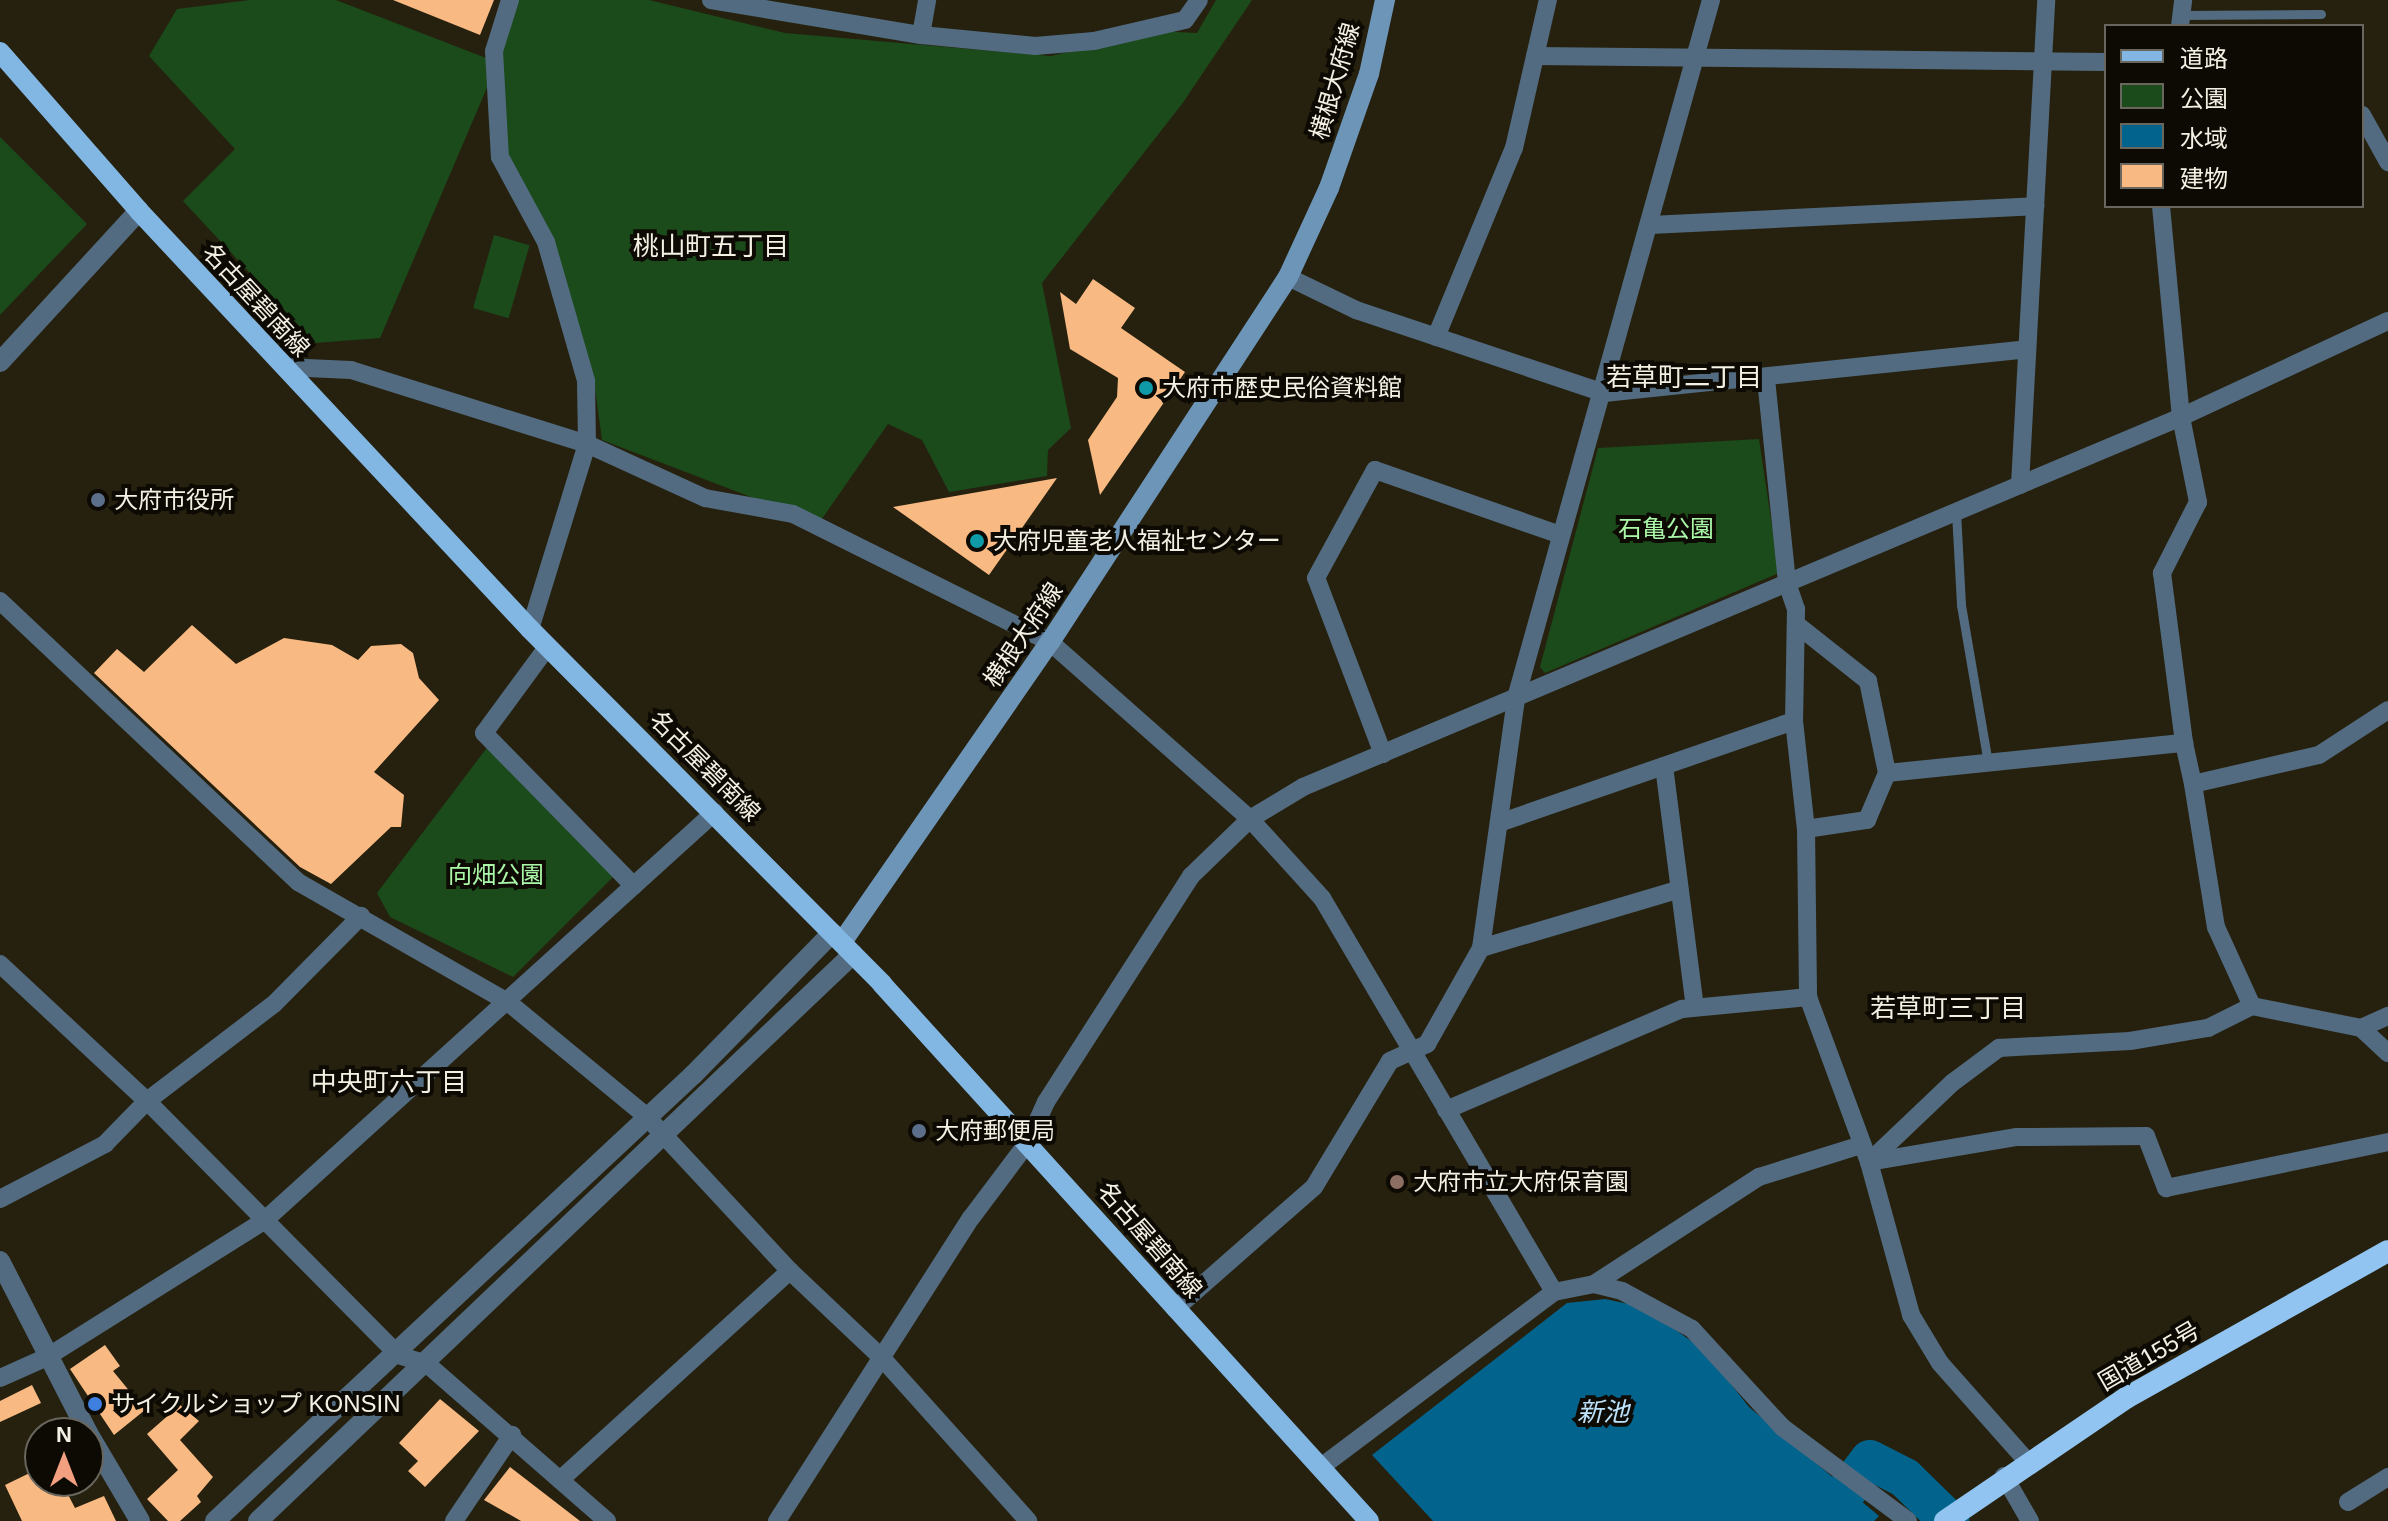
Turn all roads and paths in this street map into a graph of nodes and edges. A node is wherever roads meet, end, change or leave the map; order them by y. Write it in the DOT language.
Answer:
graph roads {
  1 [pos="510,0"];
  2 [pos="711,0"];
  3 [pos="927,0"];
  4 [pos="1199,0"];
  5 [pos="1385,0"];
  6 [pos="1548,0"];
  7 [pos="1711,0"];
  8 [pos="2046,0"];
  9 [pos="789,7"];
  10 [pos="2181,14"];
  11 [pos="2321,14"];
  12 [pos="921,35"];
  13 [pos="0,52"];
  14 [pos="1535,56"];
  15 [pos="2042,61"];
  16 [pos="1694,62"];
  17 [pos="2104,62"];
  18 [pos="2364,119"];
  19 [pos="2388,162"];
  20 [pos="2036,206"];
  21 [pos="2161,208"];
  22 [pos="139,211"];
  23 [pos="1650,225"];
  24 [pos="1288,277"];
  25 [pos="2388,321"];
  26 [pos="1436,337"];
  27 [pos="2027,349"];
  28 [pos="0,362"];
  29 [pos="284,367"];
  30 [pos="1766,379"];
  31 [pos="1604,393"];
  32 [pos="2181,417"];
  33 [pos="587,444"];
  34 [pos="2020,485"];
  35 [pos="1956,512"];
  36 [pos="1558,534"];
  37 [pos="1787,583"];
  38 [pos="0,601"];
  39 [pos="1796,624"];
  40 [pos="530,629"];
  41 [pos="1050,642"];
  42 [pos="548,646"];
  43 [pos="1516,698"];
  44 [pos="2388,710"];
  45 [pos="1794,721"];
  46 [pos="2184,743"];
  47 [pos="1383,754"];
  48 [pos="1988,763"];
  49 [pos="1664,766"];
  50 [pos="1887,773"];
  51 [pos="2193,784"];
  52 [pos="715,812"];
  53 [pos="1250,819"];
  54 [pos="1499,823"];
  55 [pos="1806,829"];
  56 [pos="634,886"];
  57 [pos="1677,890"];
  58 [pos="361,916"];
  59 [pos="843,943"];
  60 [pos="1481,948"];
  61 [pos="0,964"];
  62 [pos="1808,997"];
  63 [pos="509,1003"];
  64 [pos="2252,1006"];
  65 [pos="1695,1007"];
  66 [pos="2388,1016"];
  67 [pos="2361,1028"];
  68 [pos="2388,1053"];
  69 [pos="1414,1054"];
  70 [pos="147,1101"];
  71 [pos="1446,1110"];
  72 [pos="645,1115"];
  73 [pos="664,1135"];
  74 [pos="1028,1142"];
  75 [pos="2388,1142"];
  76 [pos="1865,1153"];
  77 [pos="0,1199"];
  78 [pos="265,1220"];
  79 [pos="2388,1251"];
  80 [pos="0,1261"];
  81 [pos="790,1271"];
  82 [pos="1594,1284"];
  83 [pos="1554,1292"];
  84 [pos="1175,1309"];
  85 [pos="398,1355"];
  86 [pos="47,1357"];
  87 [pos="882,1358"];
  88 [pos="427,1364"];
  89 [pos="0,1378"];
  90 [pos="79,1417"];
  91 [pos="512,1435"];
  92 [pos="104,1460"];
  93 [pos="2027,1461"];
  94 [pos="1321,1467"];
  95 [pos="2004,1476"];
  96 [pos="2388,1477"];
  97 [pos="560,1480"];
  98 [pos="2348,1502"];
  99 [pos="1954,1514"];
  100 [pos="140,1521"];
  101 [pos="215,1521"];
  102 [pos="258,1521"];
  103 [pos="454,1521"];
  104 [pos="607,1521"];
  105 [pos="777,1521"];
  106 [pos="1028,1521"];
  107 [pos="1369,1521"];
  108 [pos="1908,1521"];
  109 [pos="2030,1521"];
  1 -- 33 [label="street"];
  2 -- 9 [label="street"];
  3 -- 12 [label="street"];
  4 -- 12 [label="street"];
  5 -- 24 [label="main road, 横根大府線"];
  6 -- 14 [label="street"];
  7 -- 16 [label="street"];
  8 -- 15 [label="street"];
  9 -- 12 [label="street"];
  10 -- 11 [label="lane"];
  13 -- 22 [label="main road, 名古屋碧南線"];
  14 -- 16 [label="street"];
  14 -- 26 [label="street"];
  15 -- 16 [label="street"];
  15 -- 17 [label="street"];
  15 -- 20 [label="street"];
  16 -- 23 [label="street"];
  18 -- 19 [label="street"];
  20 -- 23 [label="street"];
  20 -- 27 [label="street"];
  21 -- 32 [label="street"];
  22 -- 28 [label="street"];
  22 -- 29 [label="main road, 名古屋碧南線"];
  23 -- 31 [label="street"];
  24 -- 26 [label="street"];
  24 -- 41 [label="main road, 横根大府線"];
  25 -- 32 [label="street"];
  26 -- 31 [label="street"];
  27 -- 30 [label="street"];
  27 -- 34 [label="street"];
  29 -- 33 [label="street"];
  29 -- 40 [label="main road, 名古屋碧南線"];
  30 -- 31 [label="street"];
  30 -- 37 [label="street"];
  31 -- 36 [label="street"];
  32 -- 34 [label="street"];
  32 -- 46 [label="street"];
  33 -- 40 [label="street"];
  33 -- 41 [label="street"];
  34 -- 35 [label="street"];
  35 -- 37 [label="street"];
  35 -- 48 [label="lane"];
  36 -- 43 [label="street"];
  36 -- 47 [label="street"];
  37 -- 39 [label="street"];
  37 -- 43 [label="street"];
  38 -- 58 [label="street"];
  39 -- 45 [label="street"];
  39 -- 50 [label="street"];
  40 -- 42 [label="main road, 名古屋碧南線"];
  41 -- 53 [label="street"];
  41 -- 59 [label="main road, 横根大府線"];
  42 -- 52 [label="main road, 名古屋碧南線"];
  42 -- 56 [label="street"];
  43 -- 47 [label="street"];
  43 -- 54 [label="street"];
  44 -- 51 [label="street"];
  45 -- 49 [label="street"];
  45 -- 55 [label="street"];
  46 -- 48 [label="street"];
  46 -- 51 [label="street"];
  47 -- 53 [label="street"];
  48 -- 50 [label="street"];
  49 -- 54 [label="street"];
  49 -- 57 [label="street"];
  50 -- 55 [label="street"];
  51 -- 64 [label="street"];
  52 -- 56 [label="street"];
  52 -- 59 [label="main road, 名古屋碧南線"];
  53 -- 69 [label="street"];
  53 -- 74 [label="street"];
  54 -- 60 [label="street"];
  55 -- 62 [label="street"];
  56 -- 63 [label="street"];
  57 -- 60 [label="street"];
  57 -- 65 [label="street"];
  58 -- 63 [label="street"];
  58 -- 70 [label="street"];
  59 -- 72 [label="street"];
  59 -- 73 [label="street"];
  59 -- 74 [label="main road, 名古屋碧南線"];
  60 -- 69 [label="street"];
  61 -- 70 [label="street"];
  62 -- 65 [label="street"];
  62 -- 76 [label="street"];
  63 -- 72 [label="street"];
  63 -- 78 [label="street"];
  64 -- 67 [label="street"];
  64 -- 76 [label="street"];
  65 -- 71 [label="street"];
  66 -- 67 [label="street"];
  67 -- 68 [label="street"];
  69 -- 71 [label="street"];
  69 -- 84 [label="street"];
  70 -- 77 [label="street"];
  70 -- 78 [label="street"];
  71 -- 83 [label="street"];
  72 -- 73 [label="street"];
  72 -- 85 [label="street"];
  73 -- 81 [label="street"];
  73 -- 88 [label="street"];
  74 -- 84 [label="main road, 名古屋碧南線"];
  74 -- 87 [label="street"];
  75 -- 76 [label="street"];
  76 -- 82 [label="street"];
  76 -- 93 [label="street"];
  78 -- 85 [label="street"];
  78 -- 86 [label="street"];
  79 -- 93 [label="highway, 国道155号"];
  80 -- 86 [label="street"];
  81 -- 87 [label="street"];
  81 -- 97 [label="street"];
  82 -- 83 [label="street"];
  82 -- 108 [label="street"];
  83 -- 94 [label="street"];
  84 -- 94 [label="main road, 名古屋碧南線"];
  85 -- 88 [label="street"];
  85 -- 101 [label="street"];
  86 -- 89 [label="street"];
  86 -- 90 [label="street"];
  87 -- 105 [label="street"];
  87 -- 106 [label="street"];
  88 -- 91 [label="street"];
  88 -- 102 [label="street"];
  91 -- 97 [label="street"];
  91 -- 103 [label="street"];
  92 -- 100 [label="street"];
  93 -- 95 [label="highway, 国道155号"];
  94 -- 107 [label="main road, 名古屋碧南線"];
  95 -- 99 [label="highway, 国道155号"];
  95 -- 109 [label="street"];
  96 -- 98 [label="street"];
  97 -- 104 [label="street"];
}
